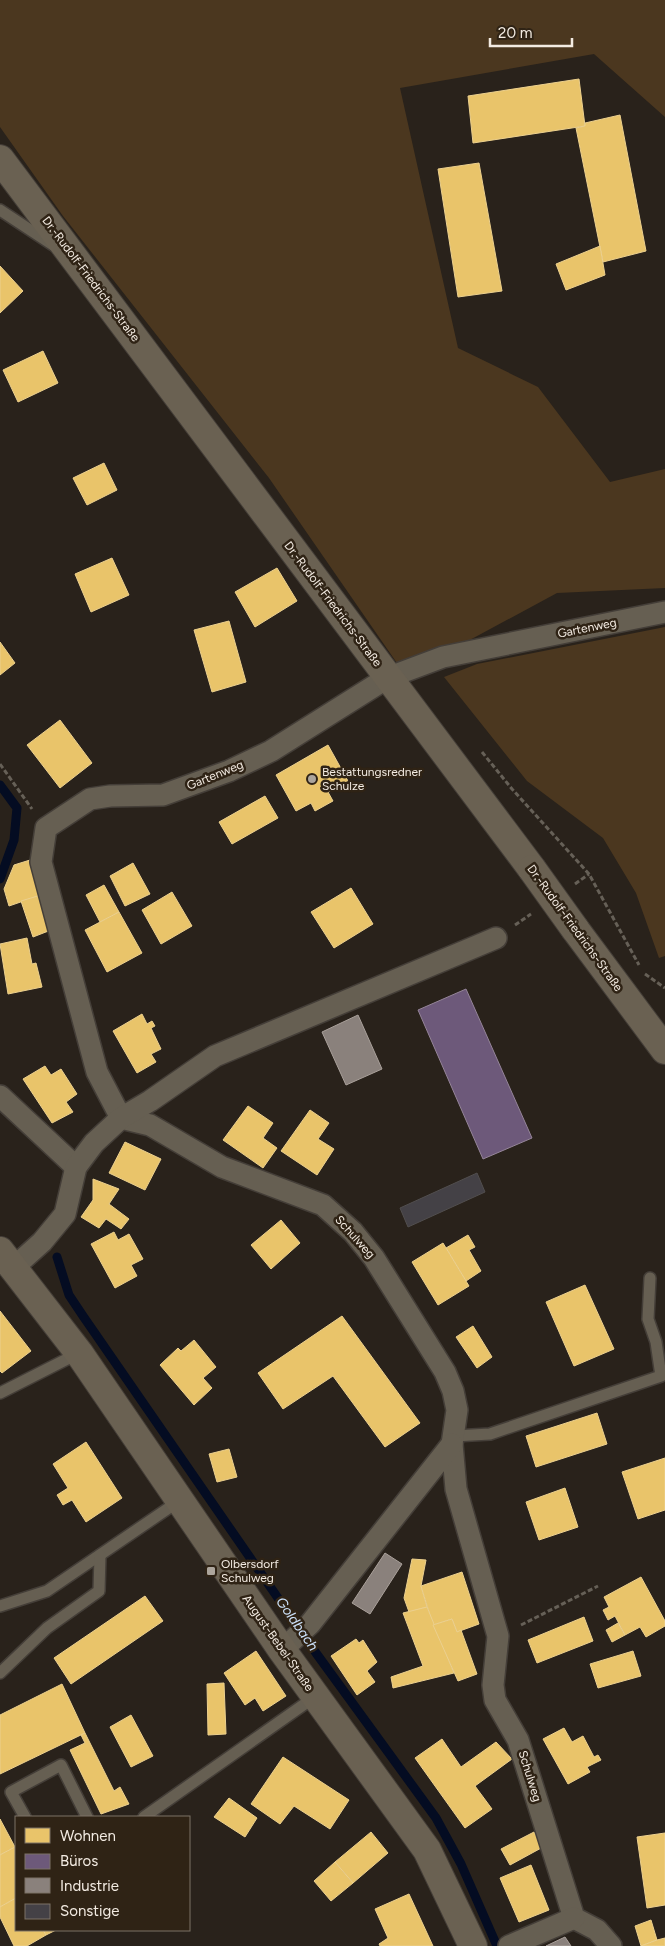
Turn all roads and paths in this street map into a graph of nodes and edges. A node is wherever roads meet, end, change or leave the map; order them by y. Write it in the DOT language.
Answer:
graph roads {
  1 [pos="0,159"];
  2 [pos="0,210"];
  3 [pos="78,261"];
  4 [pos="665,612"];
  5 [pos="387,678"];
  6 [pos="481,751"];
  7 [pos="0,764"];
  8 [pos="46,828"];
  9 [pos="496,938"];
  10 [pos="665,988"];
  11 [pos="665,1050"];
  12 [pos="0,1096"];
  13 [pos="120,1118"];
  14 [pos="76,1167"];
  15 [pos="6,1260"];
  16 [pos="650,1278"];
  17 [pos="79,1353"];
  18 [pos="0,1393"];
  19 [pos="453,1440"];
  20 [pos="179,1501"];
  21 [pos="100,1555"];
  22 [pos="598,1586"];
  23 [pos="0,1606"];
  24 [pos="498,1636"];
  25 [pos="282,1650"];
  26 [pos="0,1673"];
  27 [pos="316,1696"];
  28 [pos="24,1816"];
  29 [pos="86,1816"];
  30 [pos="145,1816"];
  31 [pos="574,1918"];
  32 [pos="473,1946"];
  33 [pos="509,1946"];
  34 [pos="611,1946"];
  1 -- 3 [label="main road, Dr.-Rudolf-Friedrichs-Straße"];
  2 -- 3 [label="lane"];
  3 -- 5 [label="main road, Dr.-Rudolf-Friedrichs-Straße"];
  4 -- 5 [label="street, Gartenweg"];
  5 -- 8 [label="street, Gartenweg"];
  5 -- 11 [label="main road, Dr.-Rudolf-Friedrichs-Straße, bridge"];
  6 -- 10 [label="path"];
  7 -- 8 [label="path"];
  8 -- 13 [label="street"];
  9 -- 13 [label="street"];
  12 -- 14 [label="street"];
  13 -- 14 [label="street"];
  13 -- 19 [label="street, Schulweg"];
  14 -- 15 [label="street"];
  15 -- 17 [label="main road, August-Bebel-Straße"];
  16 -- 19 [label="lane"];
  17 -- 18 [label="lane"];
  17 -- 20 [label="main road, August-Bebel-Straße"];
  19 -- 24 [label="street, Schulweg"];
  19 -- 25 [label="street"];
  20 -- 21 [label="lane"];
  20 -- 25 [label="main road, August-Bebel-Straße"];
  21 -- 23 [label="lane"];
  21 -- 26 [label="lane"];
  22 -- 24 [label="path"];
  24 -- 31 [label="street, Schulweg"];
  25 -- 27 [label="main road, August-Bebel-Straße"];
  27 -- 30 [label="lane"];
  27 -- 32 [label="main road, August-Bebel-Straße"];
  28 -- 29 [label="lane"];
  31 -- 33 [label="street"];
  31 -- 34 [label="street"];
}
